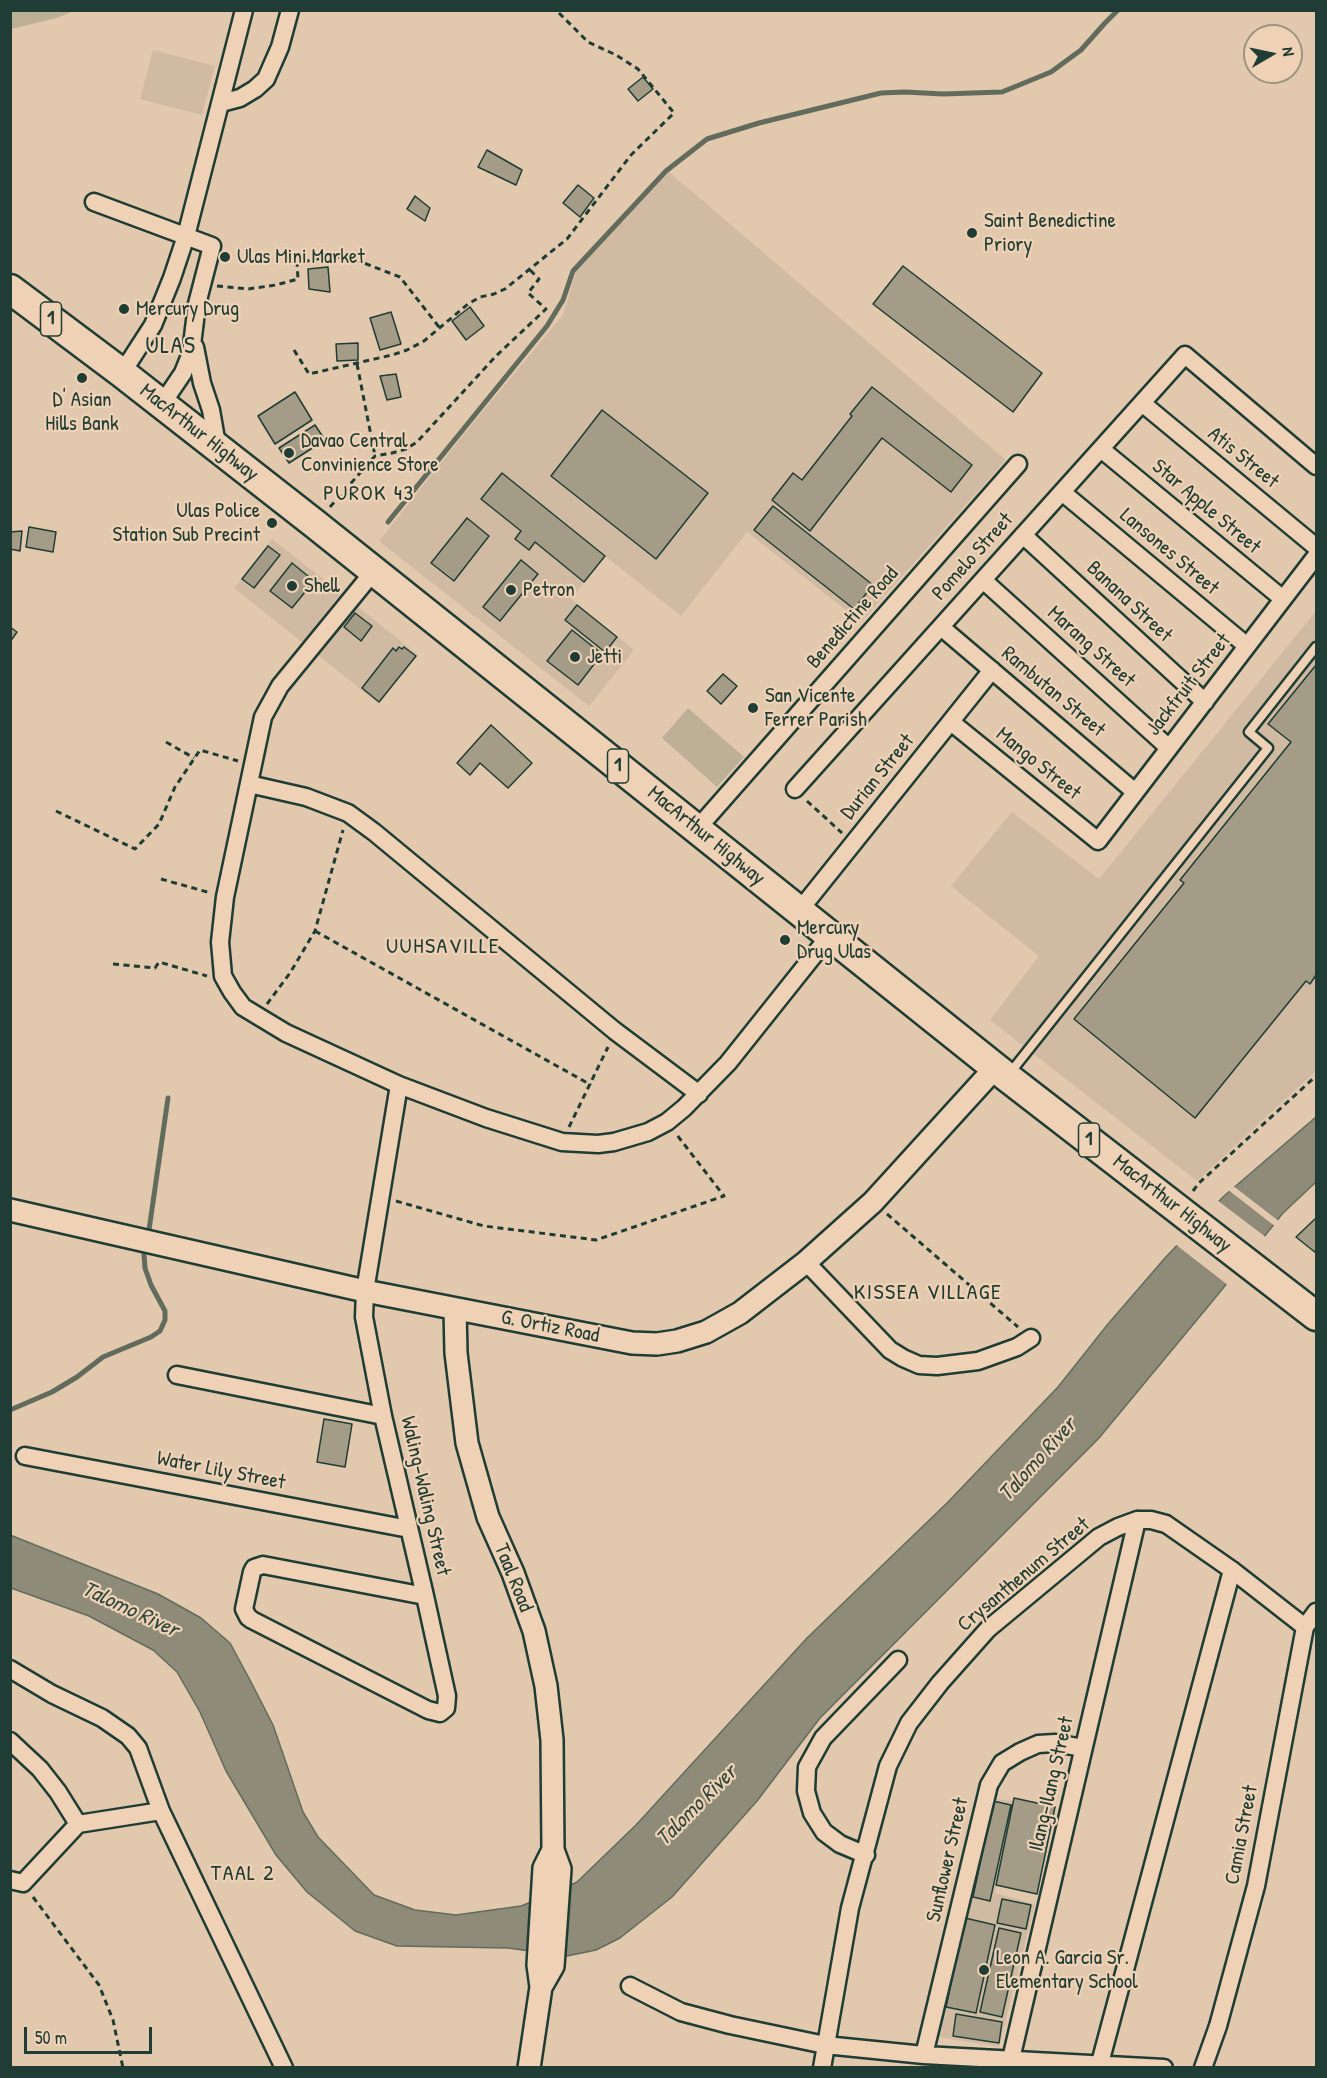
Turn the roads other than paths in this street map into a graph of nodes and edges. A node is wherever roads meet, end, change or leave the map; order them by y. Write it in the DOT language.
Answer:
graph roads {
  1 [pos="244,10"];
  2 [pos="290,10"];
  3 [pos="221,103"];
  4 [pos="94,202"];
  5 [pos="186,236"];
  6 [pos="10,289"];
  7 [pos="194,338"];
  8 [pos="122,373"];
  9 [pos="1142,403"];
  10 [pos="162,404"];
  11 [pos="215,445"];
  12 [pos="1101,448"];
  13 [pos="1018,464"];
  14 [pos="1317,466"];
  15 [pos="1062,492"];
  16 [pos="1023,535"];
  17 [pos="1317,547"];
  18 [pos="1317,556"];
  19 [pos="374,571"];
  20 [pos="983,580"];
  21 [pos="1283,599"];
  22 [pos="941,627"];
  23 [pos="1247,646"];
  24 [pos="1317,647"];
  25 [pos="992,670"];
  26 [pos="1205,702"];
  27 [pos="951,722"];
  28 [pos="1169,748"];
  29 [pos="249,784"];
  30 [pos="795,789"];
  31 [pos="1135,792"];
  32 [pos="697,829"];
  33 [pos="1098,841"];
  34 [pos="799,911"];
  35 [pos="830,935"];
  36 [pos="1001,1072"];
  37 [pos="399,1085"];
  38 [pos="699,1094"];
  39 [pos="10,1210"];
  40 [pos="806,1262"];
  41 [pos="365,1291"];
  42 [pos="456,1309"];
  43 [pos="1317,1316"];
  44 [pos="1031,1338"];
  45 [pos="177,1375"];
  46 [pos="383,1416"];
  47 [pos="25,1456"];
  48 [pos="1137,1520"];
  49 [pos="409,1529"];
  50 [pos="1232,1570"];
  51 [pos="425,1596"];
  52 [pos="1317,1612"];
  53 [pos="1305,1627"];
  54 [pos="898,1660"];
  55 [pos="10,1669"];
  56 [pos="10,1741"];
  57 [pos="1083,1748"];
  58 [pos="161,1811"];
  59 [pos="78,1824"];
  60 [pos="866,1854"];
  61 [pos="17,1882"];
  62 [pos="630,1986"];
  63 [pos="825,2045"];
  64 [pos="924,2055"];
  65 [pos="1011,2059"];
  66 [pos="1100,2063"];
  67 [pos="284,2067"];
  68 [pos="529,2067"];
  69 [pos="822,2067"];
  70 [pos="1164,2067"];
  71 [pos="1203,2067"];
  1 -- 3 [label="street"];
  2 -- 3 [label="street"];
  3 -- 5 [label="street"];
  4 -- 5 [label="street"];
  5 -- 7 [label="street"];
  5 -- 8 [label="street"];
  6 -- 8 [label="highway, MacArthur Highway / 1"];
  7 -- 10 [label="street"];
  7 -- 11 [label="street"];
  8 -- 10 [label="highway, MacArthur Highway / 1"];
  9 -- 12 [label="street, Pomelo Street"];
  9 -- 14 [label="street, Pomelo Street"];
  9 -- 17 [label="street, Atis Street"];
  10 -- 11 [label="highway, MacArthur Highway / 1"];
  11 -- 19 [label="highway, MacArthur Highway / 1"];
  12 -- 15 [label="street, Pomelo Street"];
  12 -- 21 [label="street, Star Apple Street"];
  13 -- 32 [label="street, Benedictine Road"];
  15 -- 16 [label="street, Pomelo Street"];
  15 -- 23 [label="street, Lansones Street"];
  16 -- 20 [label="street, Pomelo Street"];
  16 -- 26 [label="street, Banana Street"];
  18 -- 21 [label="street, Jackfruit Street"];
  19 -- 29 [label="street"];
  19 -- 32 [label="highway, MacArthur Highway / 1"];
  20 -- 22 [label="street, Pomelo Street"];
  20 -- 28 [label="street, Marang Street"];
  21 -- 23 [label="street, Jackfruit Street"];
  22 -- 25 [label="street, Rambutan Street"];
  22 -- 30 [label="street, Pomelo Street"];
  23 -- 26 [label="street, Jackfruit Street"];
  24 -- 36 [label="lane"];
  25 -- 27 [label="street, Durian Street"];
  25 -- 31 [label="street, Rambutan Street"];
  26 -- 28 [label="street, Jackfruit Street"];
  27 -- 33 [label="street, Mango Street"];
  27 -- 34 [label="street, Durian Street"];
  28 -- 31 [label="street, Jackfruit Street"];
  29 -- 37 [label="street"];
  29 -- 38 [label="street"];
  31 -- 33 [label="street, Jackfruit Street"];
  32 -- 34 [label="highway, MacArthur Highway / 1"];
  34 -- 35 [label="highway, MacArthur Highway / 1"];
  35 -- 36 [label="highway, MacArthur Highway / 1"];
  35 -- 38 [label="street"];
  36 -- 40 [label="street, G. Ortiz Road"];
  36 -- 43 [label="highway, MacArthur Highway / 1"];
  37 -- 38 [label="street"];
  37 -- 41 [label="street, Waling-Waling Street"];
  39 -- 41 [label="street, G. Ortiz Road"];
  40 -- 42 [label="street, G. Ortiz Road"];
  40 -- 44 [label="street"];
  41 -- 42 [label="street, G. Ortiz Road"];
  41 -- 46 [label="street, Waling-Waling Street"];
  42 -- 68 [label="street, Taal Road"];
  45 -- 46 [label="street"];
  46 -- 49 [label="street, Waling-Waling Street"];
  47 -- 49 [label="street, Water Lily Street"];
  48 -- 50 [label="street"];
  48 -- 57 [label="street, Ilang-Ilang Street"];
  48 -- 60 [label="street, Crysanthenum Street"];
  49 -- 51 [label="street, Waling-Waling Street"];
  50 -- 53 [label="street"];
  50 -- 66 [label="street"];
  51 -- 51 [label="street, Waling-Waling Street"];
  52 -- 53 [label="street, Camia Street"];
  53 -- 71 [label="street, Camia Street"];
  54 -- 60 [label="street"];
  55 -- 58 [label="street"];
  56 -- 59 [label="street"];
  57 -- 64 [label="street, Sunflower Street"];
  57 -- 65 [label="street, Ilang-Ilang Street"];
  58 -- 59 [label="street"];
  58 -- 67 [label="street"];
  59 -- 61 [label="street"];
  60 -- 63 [label="street, Crysanthenum Street"];
  62 -- 63 [label="street"];
  63 -- 64 [label="street"];
  63 -- 69 [label="street, Crysanthenum Street"];
  64 -- 65 [label="street"];
  65 -- 66 [label="street"];
  66 -- 70 [label="street"];
}
